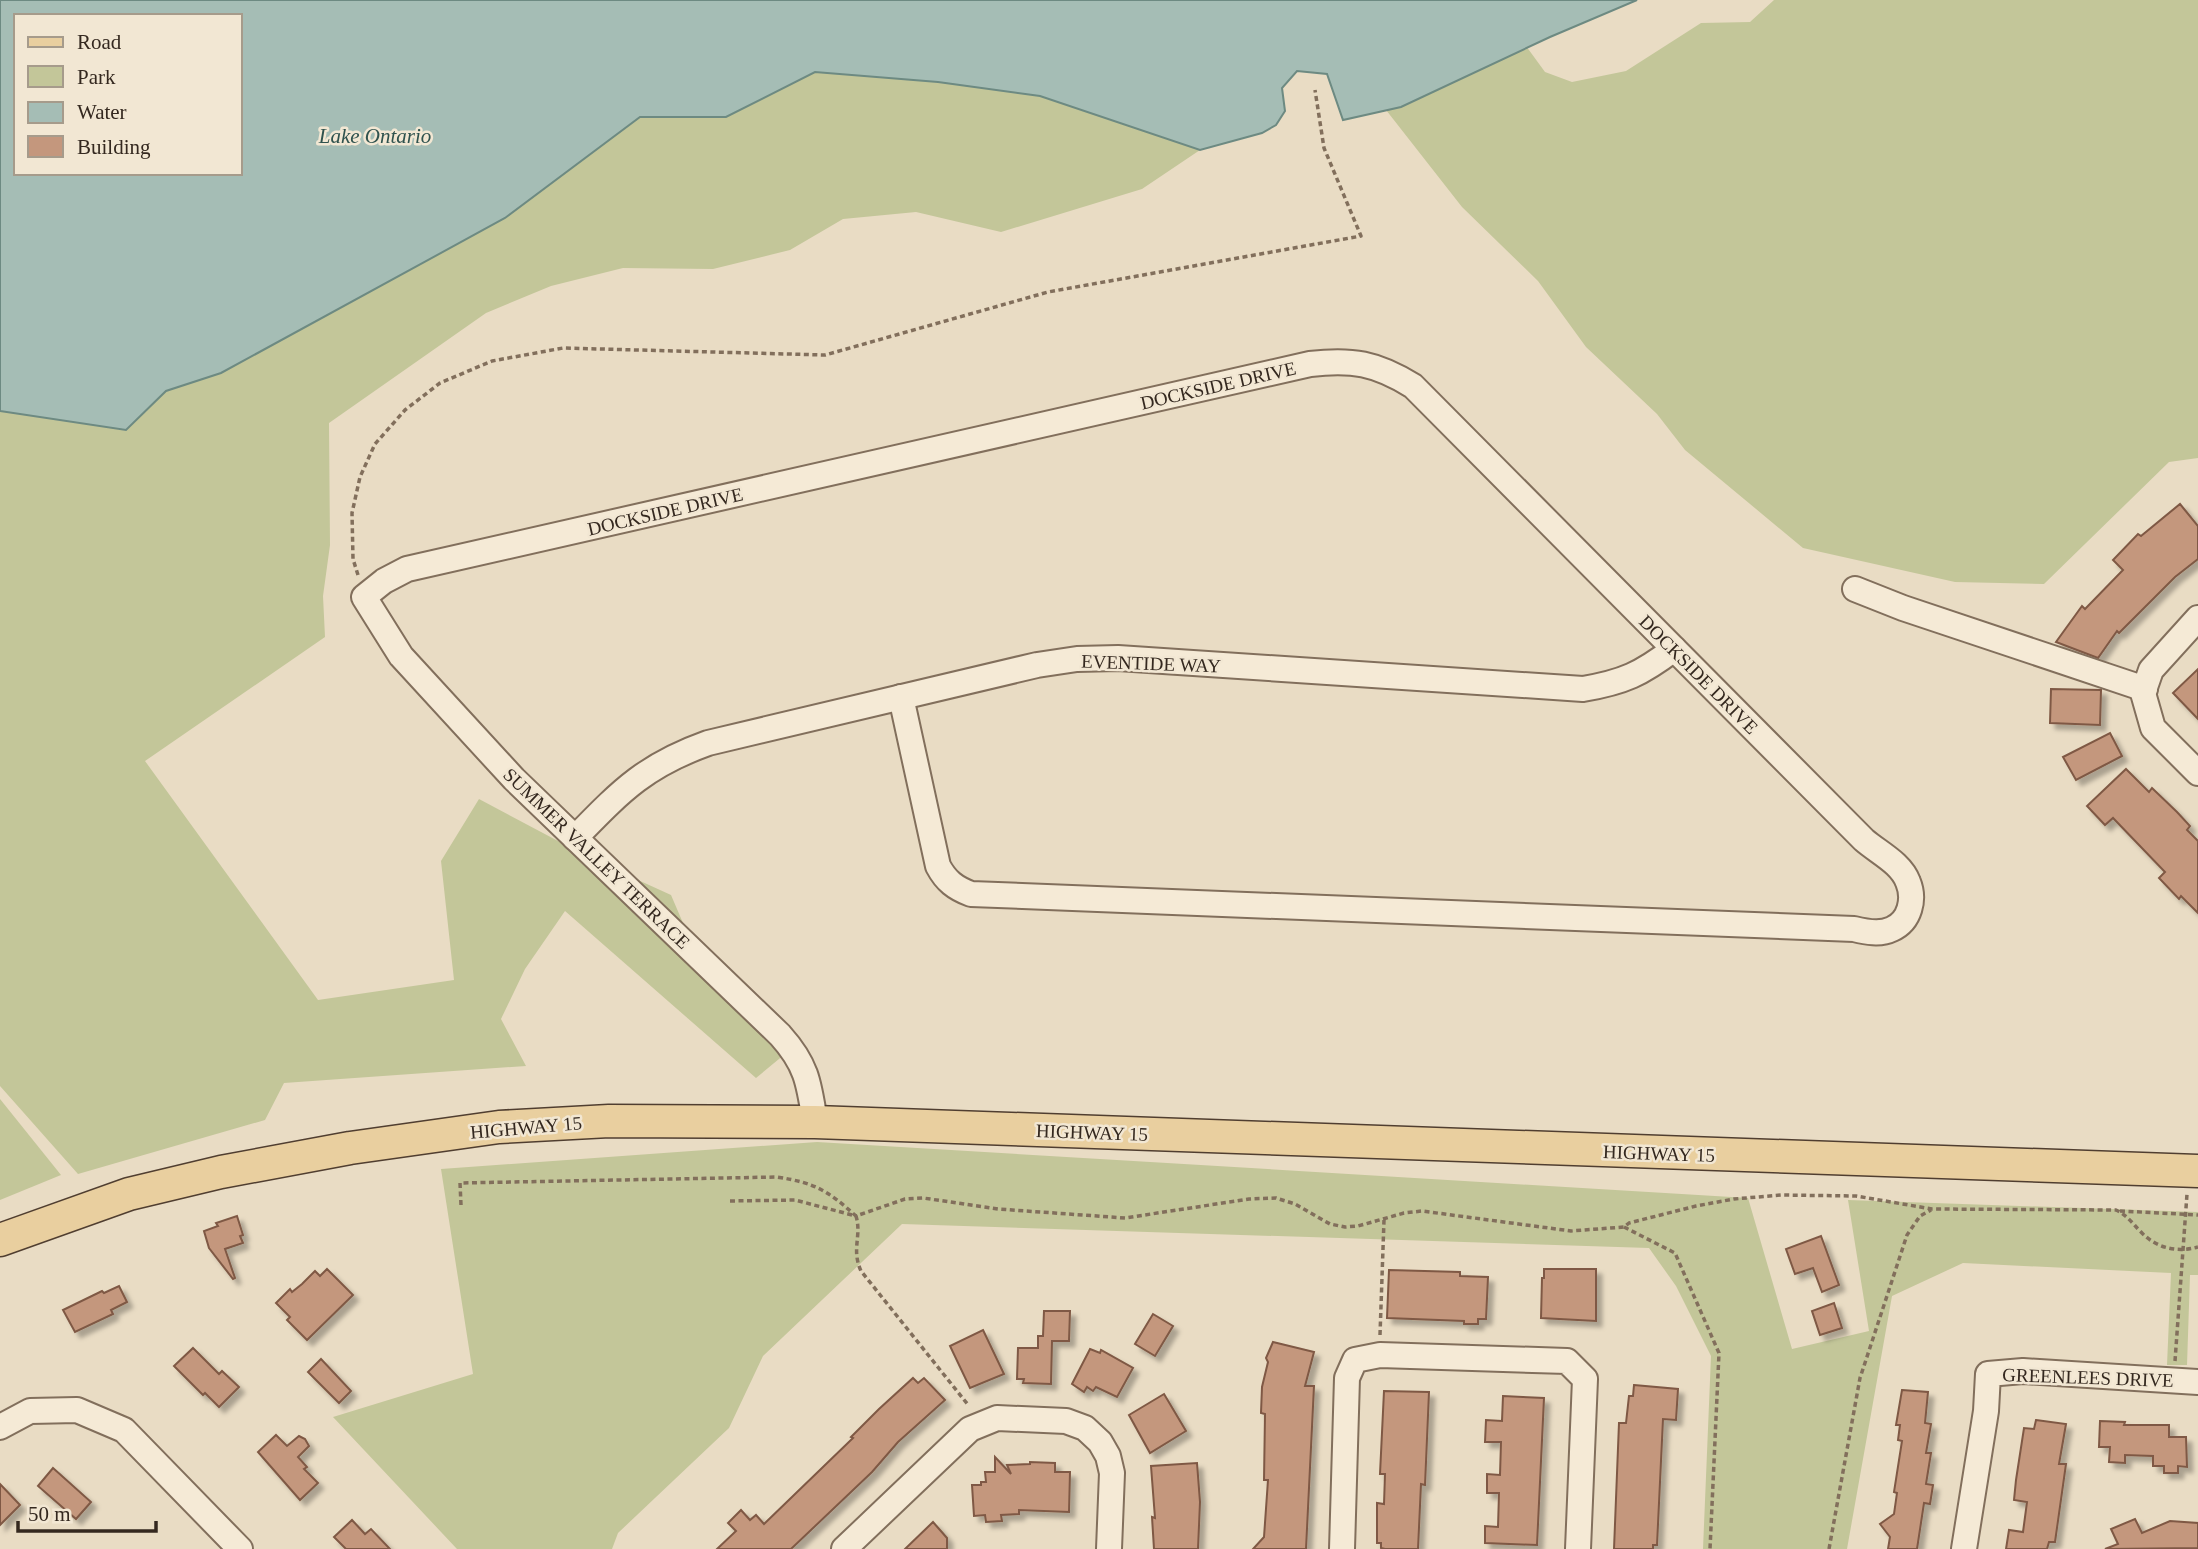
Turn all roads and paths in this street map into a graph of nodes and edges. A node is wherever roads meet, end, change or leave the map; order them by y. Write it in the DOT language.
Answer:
graph roads {
  1 [pos="1315,90"];
  2 [pos="1855,589"];
  3 [pos="364,597"];
  4 [pos="2198,618"];
  5 [pos="1674,649"];
  6 [pos="2145,689"];
  7 [pos="901,697"];
  8 [pos="2198,773"];
  9 [pos="575,838"];
  10 [pos="815,1122"];
  11 [pos="2193,1171"];
  12 [pos="730,1201"];
  13 [pos="461,1205"];
  14 [pos="1933,1209"];
  15 [pos="2116,1210"];
  16 [pos="2185,1214"];
  17 [pos="2198,1215"];
  18 [pos="856,1216"];
  19 [pos="1385,1220"];
  20 [pos="1624,1227"];
  21 [pos="0,1240"];
  22 [pos="2198,1247"];
  23 [pos="2182,1251"];
  24 [pos="1380,1355"];
  25 [pos="2173,1380"];
  26 [pos="2198,1382"];
  27 [pos="983,1424"];
  28 [pos="0,1427"];
  29 [pos="240,1549"];
  30 [pos="844,1549"];
  31 [pos="1110,1549"];
  32 [pos="1342,1549"];
  33 [pos="1578,1549"];
  34 [pos="1710,1549"];
  35 [pos="1829,1549"];
  36 [pos="1964,1549"];
  1 -- 3 [label="path"];
  2 -- 6 [label="street"];
  3 -- 5 [label="street, DOCKSIDE DRIVE"];
  3 -- 9 [label="street, SUMMER VALLEY TERRACE"];
  4 -- 6 [label="street"];
  5 -- 7 [label="street, EVENTIDE WAY"];
  5 -- 7 [label="street, DOCKSIDE DRIVE"];
  6 -- 8 [label="street"];
  7 -- 9 [label="street, EVENTIDE WAY"];
  9 -- 10 [label="street, SUMMER VALLEY TERRACE"];
  10 -- 11 [label="main road, HIGHWAY 15"];
  10 -- 21 [label="main road, HIGHWAY 15"];
  11 -- 16 [label="path"];
  12 -- 18 [label="path"];
  13 -- 18 [label="path"];
  14 -- 15 [label="path"];
  14 -- 20 [label="path"];
  14 -- 35 [label="path"];
  15 -- 16 [label="path"];
  15 -- 23 [label="path"];
  16 -- 17 [label="path"];
  16 -- 23 [label="path"];
  18 -- 19 [label="path"];
  18 -- 27 [label="path"];
  19 -- 20 [label="path"];
  19 -- 24 [label="path"];
  20 -- 34 [label="path"];
  22 -- 23 [label="path"];
  23 -- 25 [label="path"];
  24 -- 32 [label="street"];
  24 -- 33 [label="street"];
  25 -- 26 [label="street, GREENLEES DRIVE"];
  25 -- 36 [label="street, GREENLEES DRIVE"];
  27 -- 30 [label="street"];
  27 -- 31 [label="street"];
  28 -- 29 [label="street"];
}
